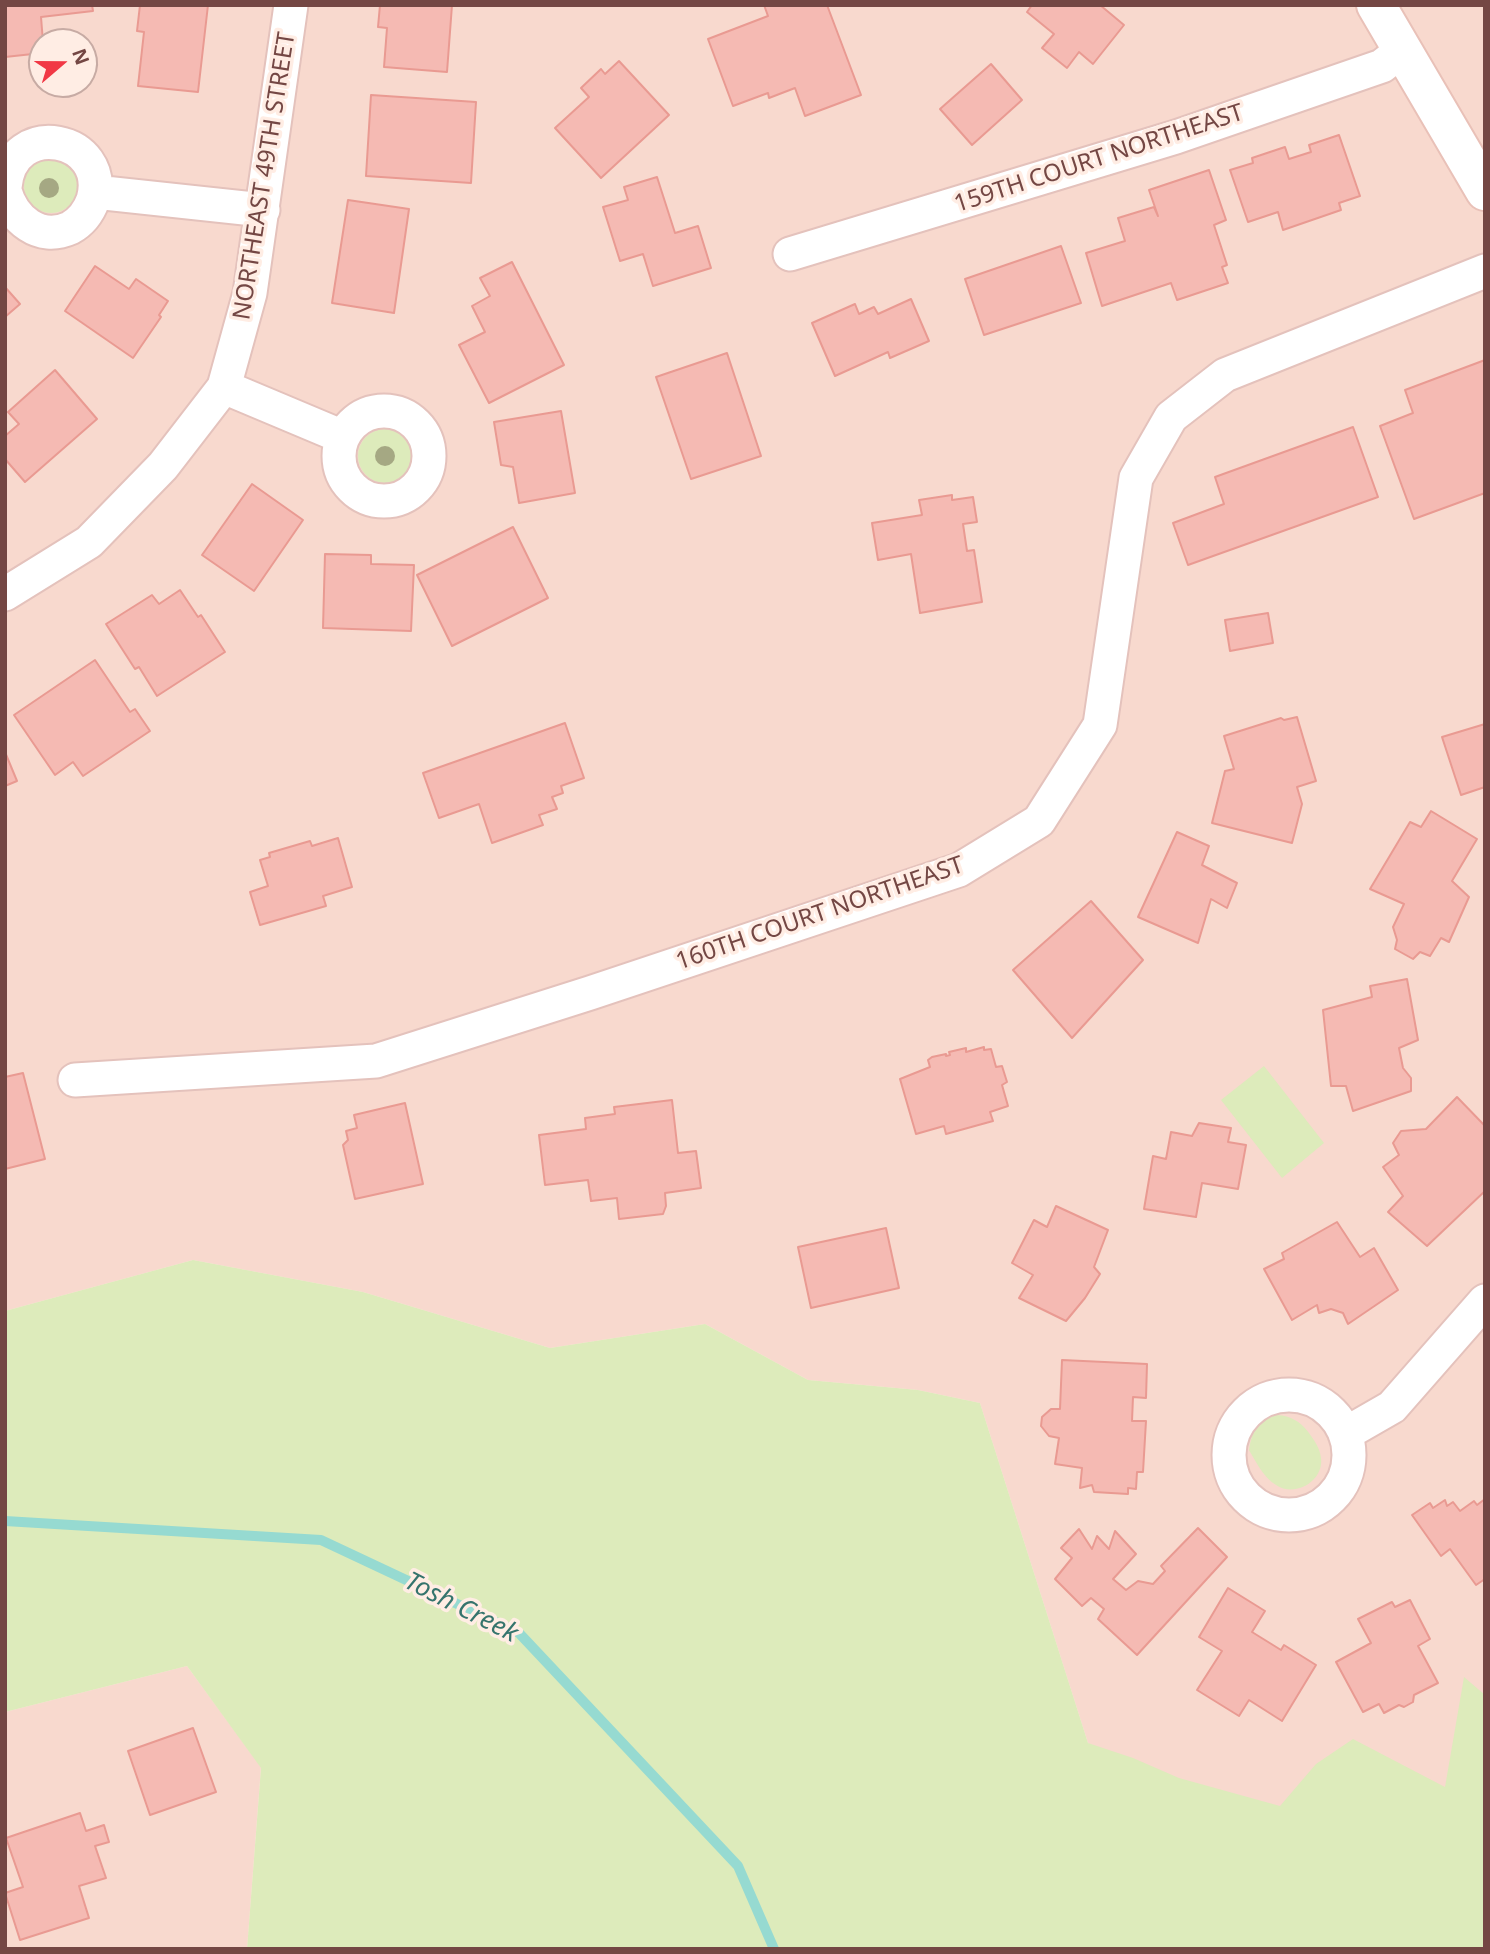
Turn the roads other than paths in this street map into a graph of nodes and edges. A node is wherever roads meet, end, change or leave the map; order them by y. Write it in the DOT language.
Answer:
graph roads {
  1 [pos="291,5"];
  2 [pos="1376,5"];
  3 [pos="1401,51"];
  4 [pos="5,189"];
  5 [pos="1485,191"];
  6 [pos="95,192"];
  7 [pos="263,210"];
  8 [pos="790,254"];
  9 [pos="1485,271"];
  10 [pos="224,387"];
  11 [pos="343,437"];
  12 [pos="5,594"];
  13 [pos="75,1080"];
  14 [pos="1485,1301"];
  15 [pos="1345,1434"];
  1 -- 7 [label="street, NORTHEAST 49TH STREET"];
  2 -- 3 [label="main road"];
  3 -- 5 [label="main road"];
  3 -- 8 [label="street, 159TH COURT NORTHEAST"];
  4 -- 6 [label="street"];
  4 -- 6 [label="street"];
  6 -- 7 [label="street"];
  7 -- 10 [label="street, NORTHEAST 49TH STREET"];
  9 -- 13 [label="street, 160TH COURT NORTHEAST"];
  10 -- 11 [label="street"];
  10 -- 12 [label="street"];
  14 -- 15 [label="street"];
}
